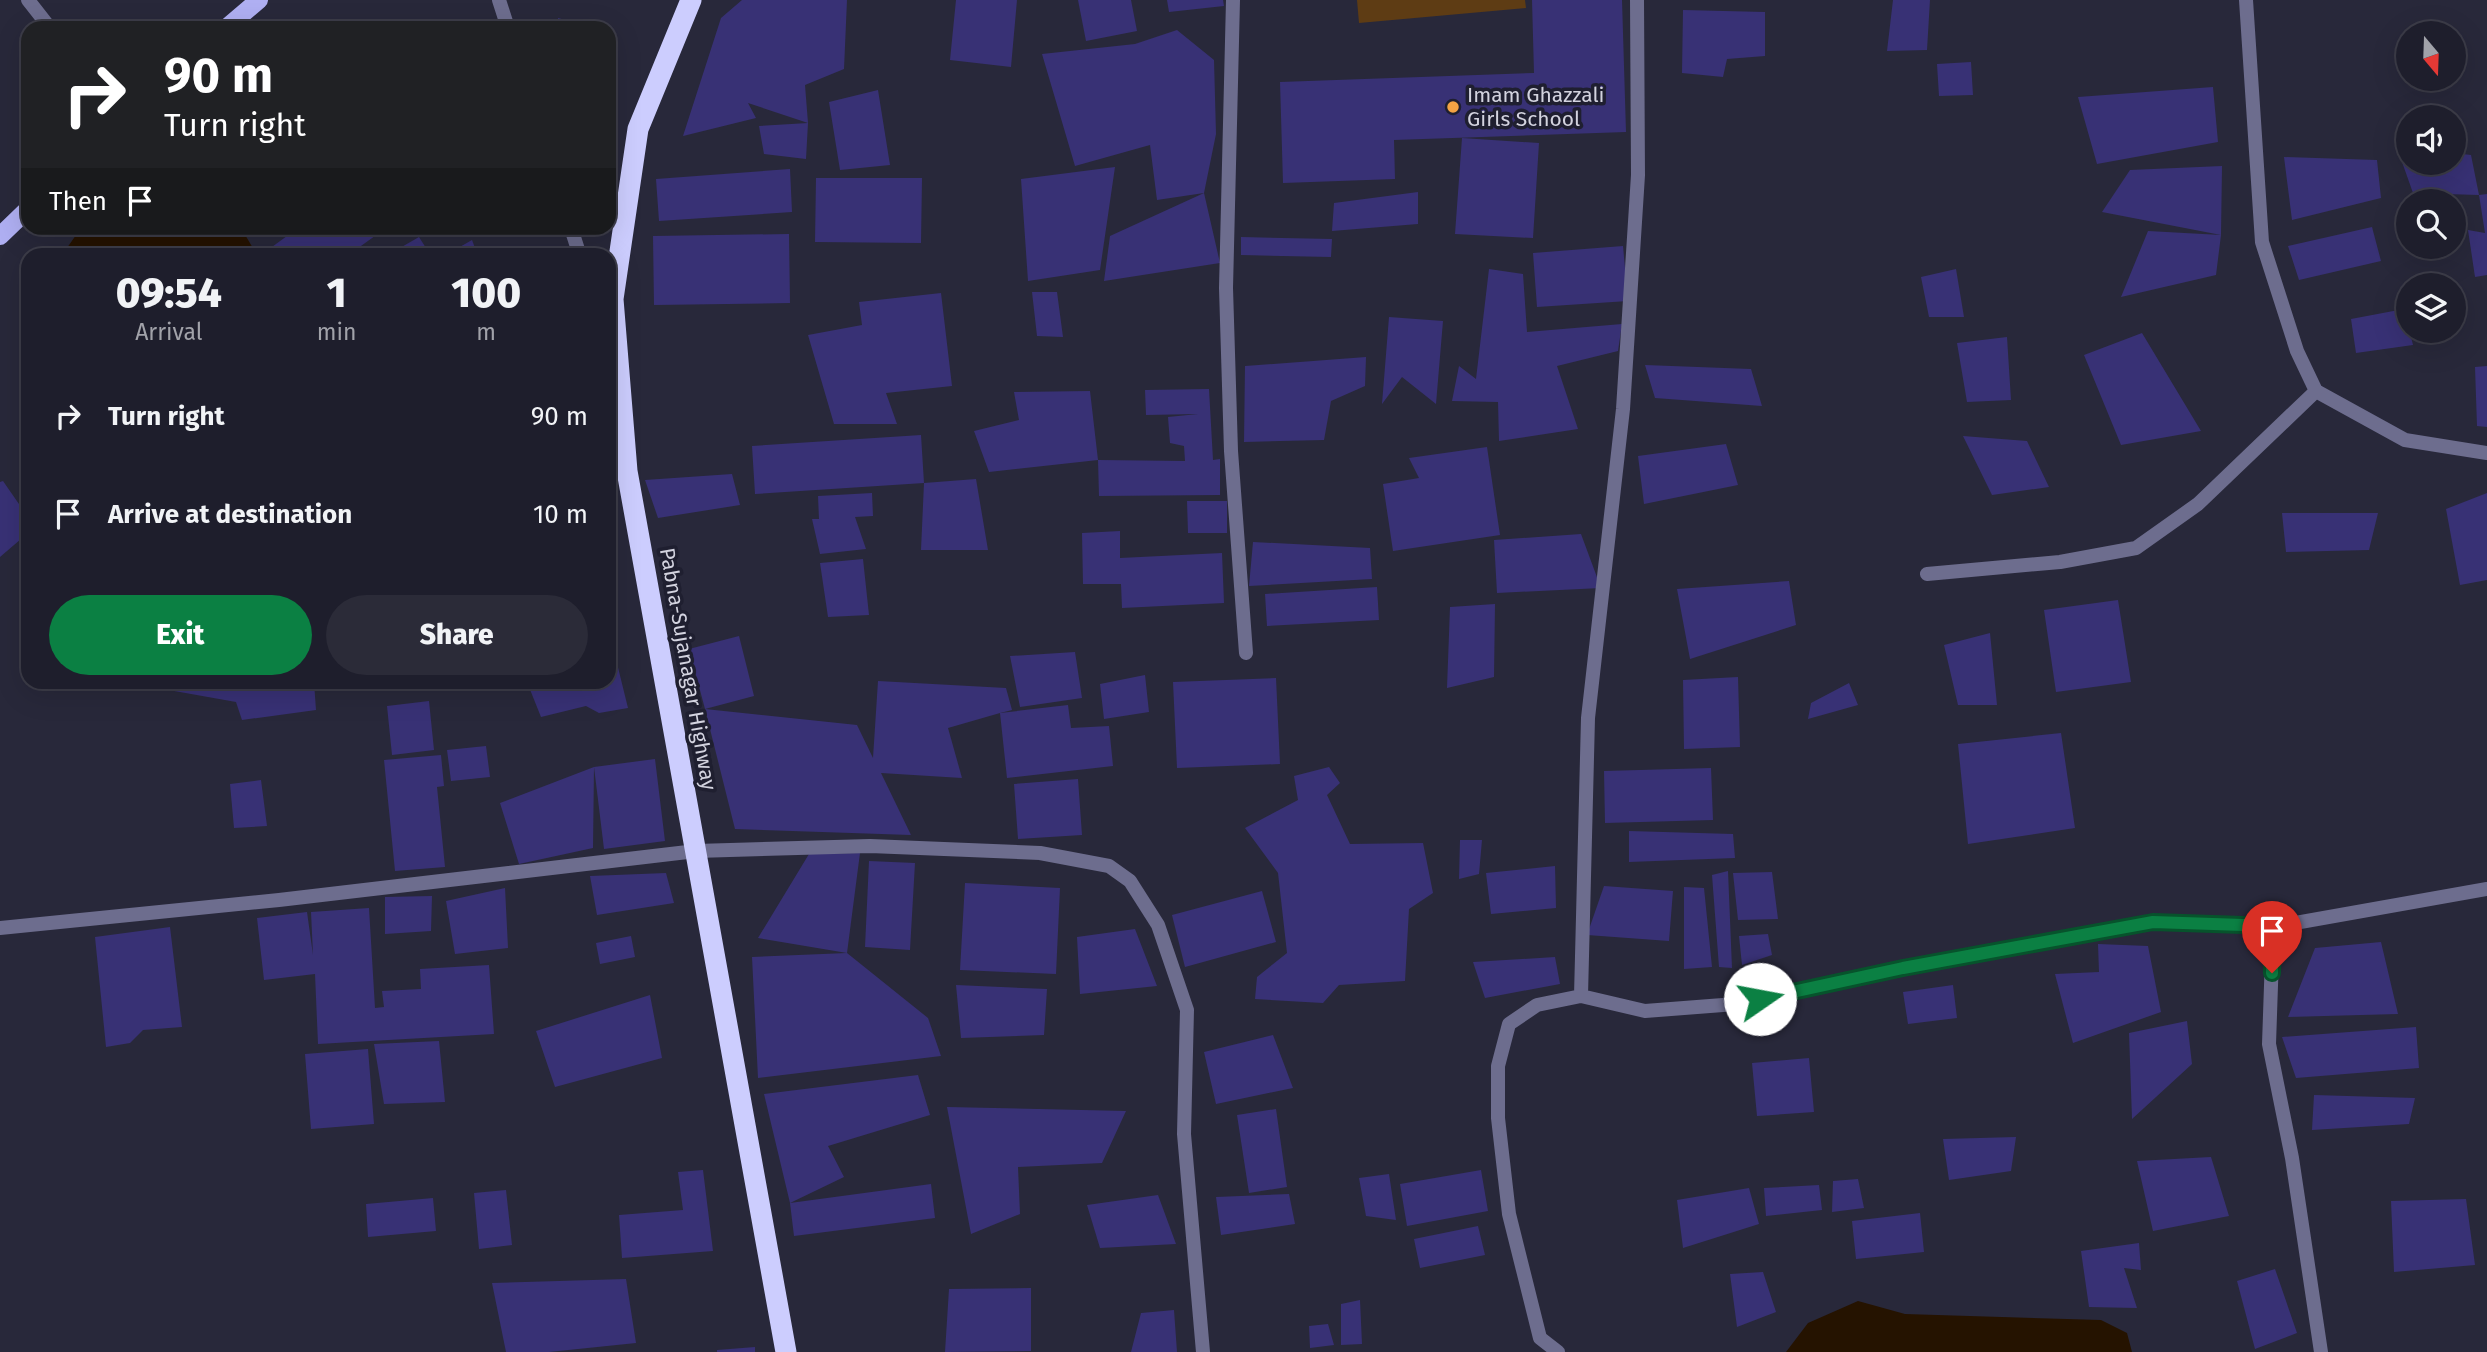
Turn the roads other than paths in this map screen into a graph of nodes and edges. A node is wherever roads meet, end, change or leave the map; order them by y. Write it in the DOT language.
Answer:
graph roads {
  1 [pos="28,0"];
  2 [pos="259,0"];
  3 [pos="499,0"];
  4 [pos="691,0"];
  5 [pos="1233,0"];
  6 [pos="1637,0"];
  7 [pos="2246,0"];
  8 [pos="44,21"];
  9 [pos="234,21"];
  10 [pos="506,21"];
  11 [pos="21,216"];
  12 [pos="0,236"];
  13 [pos="616,279"];
  14 [pos="616,335"];
  15 [pos="616,370"];
  16 [pos="620,383"];
  17 [pos="2315,391"];
  18 [pos="2487,453"];
  19 [pos="1927,574"];
  20 [pos="1247,653"];
  21 [pos="696,851"];
  22 [pos="2487,889"];
  23 [pos="2273,926"];
  24 [pos="0,928"];
  25 [pos="1581,996"];
  26 [pos="786,1352"];
  27 [pos="1203,1352"];
  28 [pos="1558,1352"];
  29 [pos="2320,1352"];
  1 -- 8 [label="street"];
  2 -- 9 [label="main road"];
  3 -- 10 [label="street"];
  4 -- 13 [label="highway, Pabna-Sujanagar Highway"];
  5 -- 20 [label="street"];
  6 -- 25 [label="street"];
  7 -- 17 [label="street"];
  11 -- 12 [label="main road"];
  14 -- 16 [label="highway, Pabna-Sujanagar Highway"];
  15 -- 16 [label="street"];
  16 -- 21 [label="highway, Pabna-Sujanagar Highway"];
  17 -- 18 [label="street"];
  17 -- 19 [label="street"];
  21 -- 24 [label="street"];
  21 -- 26 [label="highway, Pabna-Sujanagar Highway"];
  21 -- 27 [label="street"];
  22 -- 23 [label="street"];
  23 -- 25 [label="street"];
  23 -- 29 [label="street"];
  25 -- 28 [label="street"];
}
